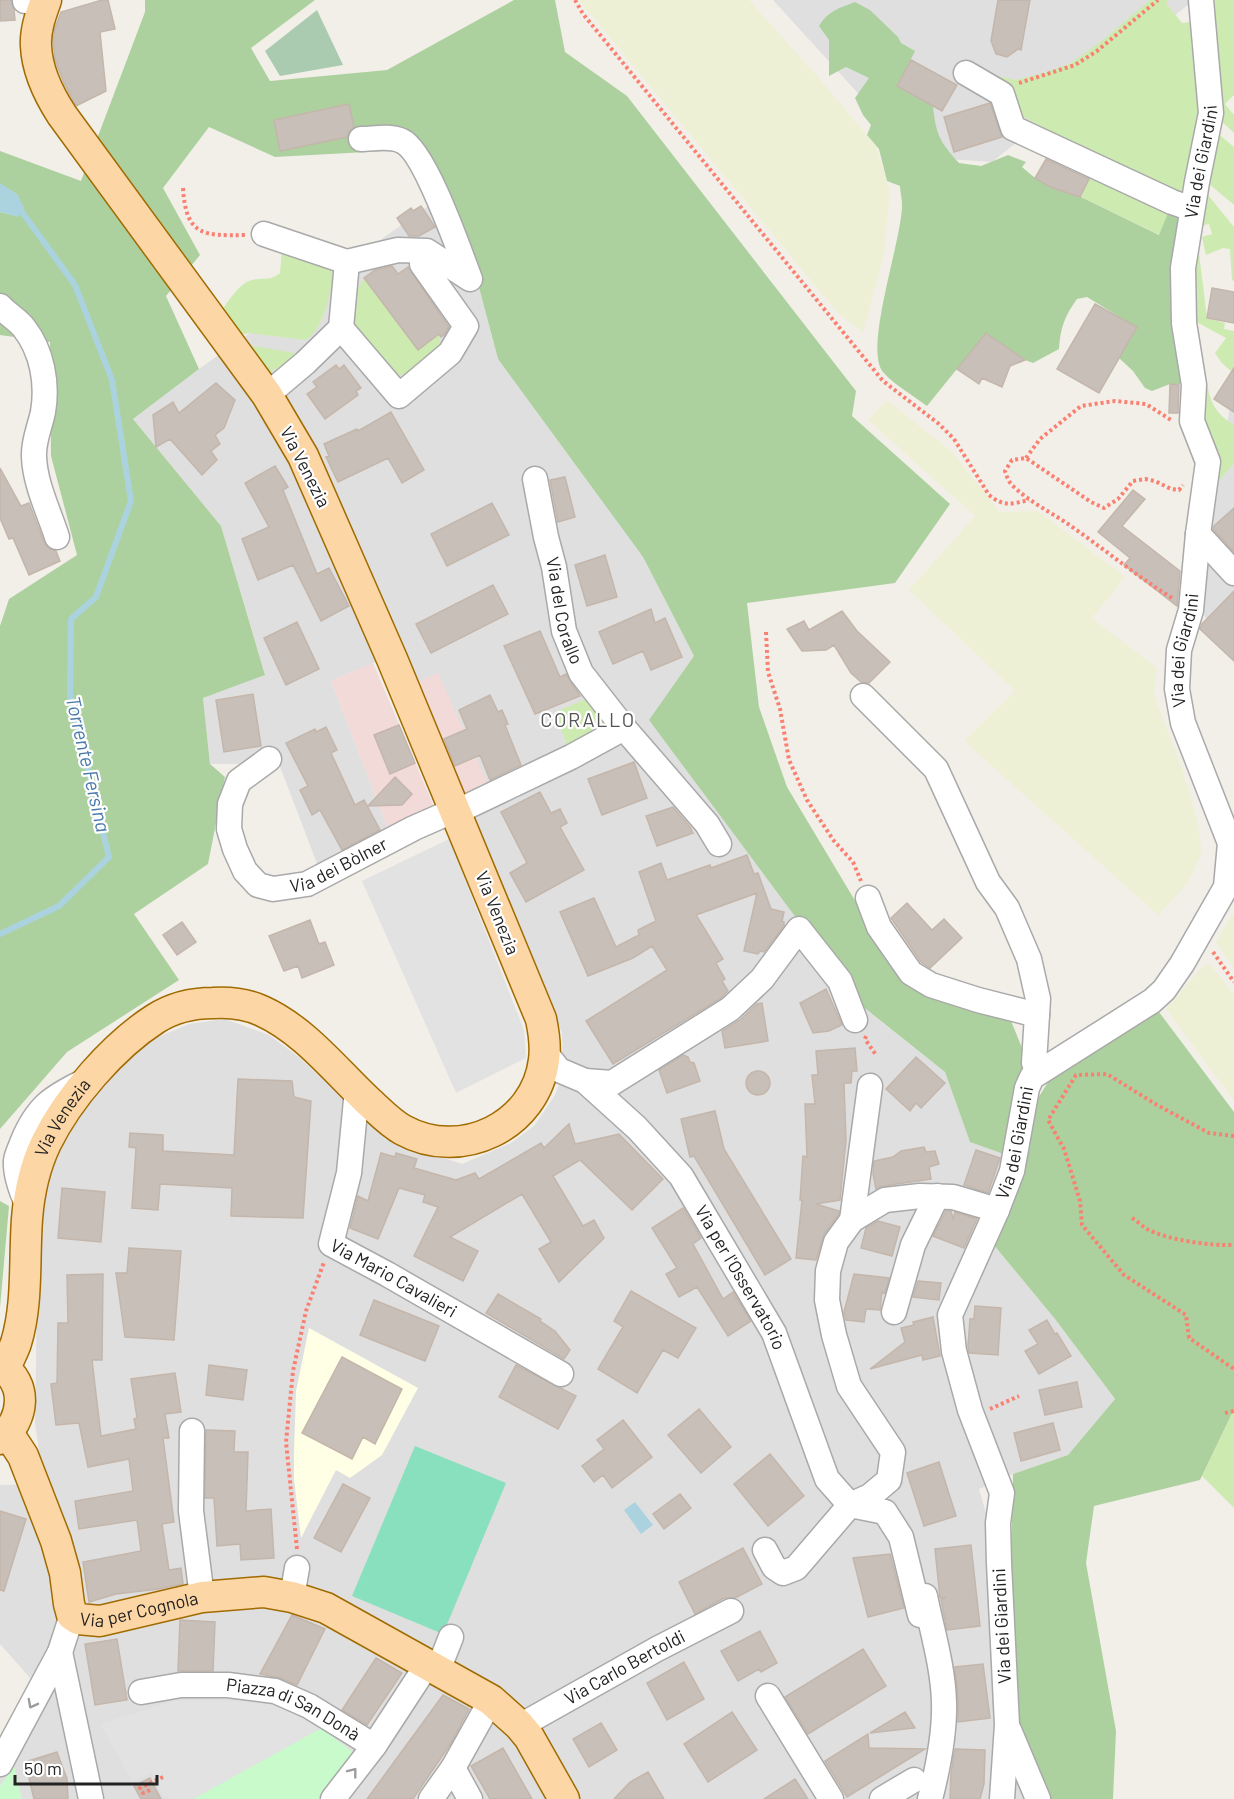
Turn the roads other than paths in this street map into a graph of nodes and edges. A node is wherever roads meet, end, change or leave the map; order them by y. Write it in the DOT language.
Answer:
graph roads {
  1 [pos="32,0"];
  2 [pos="1202,0"];
  3 [pos="966,73"];
  4 [pos="361,140"];
  5 [pos="1192,209"];
  6 [pos="264,234"];
  7 [pos="348,262"];
  8 [pos="422,264"];
  9 [pos="0,306"];
  10 [pos="341,328"];
  11 [pos="267,395"];
  12 [pos="535,479"];
  13 [pos="1198,534"];
  14 [pos="57,537"];
  15 [pos="1234,573"];
  16 [pos="863,696"];
  17 [pos="624,728"];
  18 [pos="269,759"];
  19 [pos="456,811"];
  20 [pos="719,844"];
  21 [pos="868,898"];
  22 [pos="1037,1015"];
  23 [pos="855,1020"];
  24 [pos="545,1052"];
  25 [pos="1038,1072"];
  26 [pos="585,1081"];
  27 [pos="870,1086"];
  28 [pos="357,1090"];
  29 [pos="20,1188"];
  30 [pos="937,1196"];
  31 [pos="997,1210"];
  32 [pos="852,1220"];
  33 [pos="894,1312"];
  34 [pos="2,1367"];
  35 [pos="561,1374"];
  36 [pos="192,1431"];
  37 [pos="4,1436"];
  38 [pos="850,1505"];
  39 [pos="901,1537"];
  40 [pos="765,1550"];
  41 [pos="297,1559"];
  42 [pos="202,1597"];
  43 [pos="291,1597"];
  44 [pos="731,1611"];
  45 [pos="72,1615"];
  46 [pos="920,1615"];
  47 [pos="450,1637"];
  48 [pos="60,1652"];
  49 [pos="433,1667"];
  50 [pos="141,1692"];
  51 [pos="768,1696"];
  52 [pos="491,1700"];
  53 [pos="1007,1725"];
  54 [pos="520,1726"];
  55 [pos="374,1746"];
  56 [pos="0,1764"];
  57 [pos="453,1768"];
  58 [pos="914,1780"];
  59 [pos="92,1798"];
  60 [pos="333,1799"];
  61 [pos="431,1799"];
  62 [pos="470,1799"];
  63 [pos="564,1799"];
  64 [pos="831,1799"];
  65 [pos="882,1799"];
  66 [pos="930,1799"];
  67 [pos="1002,1799"];
  68 [pos="1038,1799"];
  1 -- 11 [label="main road, Via Venezia"];
  2 -- 5 [label="street, Via dei Giardini"];
  3 -- 5 [label="street"];
  4 -- 7 [label="street"];
  5 -- 13 [label="street, Via dei Giardini"];
  6 -- 7 [label="street"];
  7 -- 10 [label="street"];
  8 -- 10 [label="street"];
  9 -- 14 [label="street"];
  10 -- 11 [label="street"];
  11 -- 19 [label="main road, Via Venezia"];
  12 -- 17 [label="street, Via del Corallo"];
  13 -- 15 [label="street"];
  13 -- 25 [label="street, Via dei Giardini"];
  16 -- 22 [label="street"];
  17 -- 19 [label="street"];
  17 -- 20 [label="street, Via del Corallo"];
  18 -- 19 [label="street, Via dei Bòlner"];
  19 -- 24 [label="main road, Via Venezia"];
  21 -- 22 [label="street"];
  22 -- 25 [label="street"];
  23 -- 26 [label="street, Via per l'Osservatorio"];
  24 -- 26 [label="street, Via per l'Osservatorio"];
  24 -- 28 [label="main road, Via Venezia"];
  25 -- 31 [label="street, Via dei Giardini"];
  26 -- 38 [label="street, Via per l'Osservatorio"];
  27 -- 32 [label="street"];
  28 -- 29 [label="main road, Via Venezia"];
  28 -- 35 [label="street, Via Mario Cavalieri"];
  29 -- 34 [label="main road, Via Venezia"];
  30 -- 31 [label="street"];
  30 -- 32 [label="street"];
  30 -- 33 [label="street"];
  31 -- 53 [label="street, Via dei Giardini"];
  32 -- 38 [label="street"];
  34 -- 37 [label="main road, Via Venezia"];
  36 -- 42 [label="street"];
  37 -- 45 [label="main road, Via per Cognola"];
  38 -- 39 [label="street"];
  38 -- 40 [label="street"];
  39 -- 46 [label="street"];
  39 -- 66 [label="street"];
  41 -- 43 [label="street"];
  42 -- 43 [label="main road, Via per Cognola"];
  42 -- 45 [label="main road, Via per Cognola"];
  43 -- 49 [label="main road, Via per Cognola"];
  44 -- 54 [label="street, Via Carlo Bertoldi"];
  45 -- 48 [label="street"];
  47 -- 49 [label="street"];
  48 -- 56 [label="street, one-way"];
  48 -- 59 [label="street"];
  49 -- 52 [label="main road, Via per Cognola"];
  49 -- 55 [label="street"];
  50 -- 55 [label="street, Piazza di San Donà"];
  51 -- 64 [label="street"];
  52 -- 54 [label="main road, Via per Cognola"];
  52 -- 57 [label="street"];
  53 -- 67 [label="street, Via dei Giardini"];
  53 -- 68 [label="street, Via dei Giardini"];
  54 -- 63 [label="main road, Via per Cognola"];
  60 -- 55 [label="street, Piazza di San Donà, one-way"];
  57 -- 61 [label="street"];
  57 -- 62 [label="street"];
  58 -- 65 [label="street"];
}
